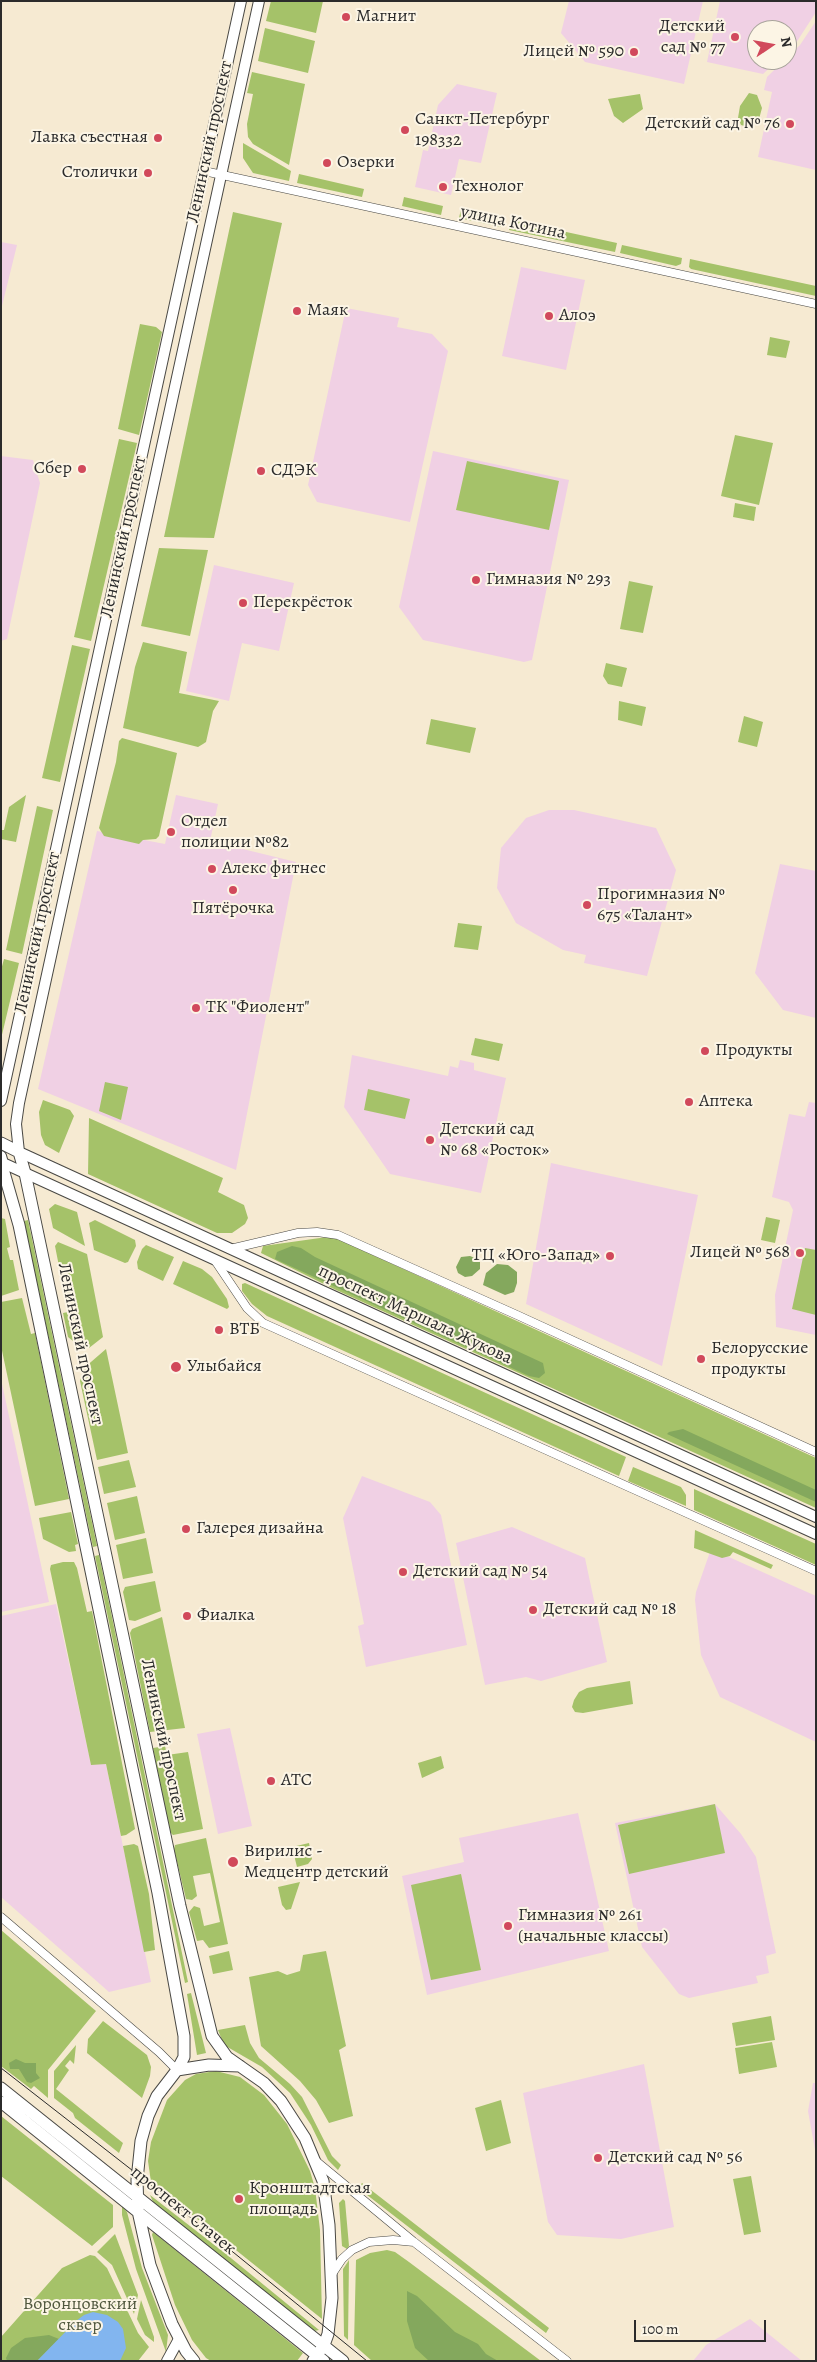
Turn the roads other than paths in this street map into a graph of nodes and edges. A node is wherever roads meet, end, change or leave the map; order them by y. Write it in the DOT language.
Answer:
graph roads {
  1 [pos="242,1"];
  2 [pos="259,1"];
  3 [pos="204,171"];
  4 [pos="220,175"];
  5 [pos="816,304"];
  6 [pos="1,1101"];
  7 [pos="1,1143"];
  8 [pos="19,1152"];
  9 [pos="2,1160"];
  10 [pos="25,1173"];
  11 [pos="230,1250"];
  12 [pos="216,1262"];
  13 [pos="816,1452"];
  14 [pos="816,1517"];
  15 [pos="816,1534"];
  16 [pos="816,1572"];
  17 [pos="1,1917"];
  18 [pos="241,2066"];
  19 [pos="177,2070"];
  20 [pos="1,2088"];
  21 [pos="1,2102"];
  22 [pos="316,2161"];
  23 [pos="138,2197"];
  24 [pos="138,2211"];
  25 [pos="414,2242"];
  26 [pos="332,2274"];
  27 [pos="179,2339"];
  28 [pos="320,2356"];
  29 [pos="167,2361"];
  30 [pos="194,2361"];
  31 [pos="343,2361"];
  32 [pos="567,2361"];
  1 -- 3 [label="main road, Ленинский проспект"];
  2 -- 4 [label="main road, Ленинский проспект"];
  3 -- 4 [label="street, улица Котина"];
  3 -- 6 [label="main road, Ленинский проспект"];
  4 -- 5 [label="street, улица Котина"];
  4 -- 8 [label="main road, Ленинский проспект"];
  7 -- 8 [label="main road, проспект Маршала Жукова"];
  8 -- 10 [label="main road, Ленинский проспект"];
  8 -- 11 [label="main road, проспект Маршала Жукова"];
  9 -- 10 [label="main road, проспект Маршала Жукова"];
  9 -- 19 [label="main road, Ленинский проспект"];
  10 -- 12 [label="main road, проспект Маршала Жукова"];
  10 -- 18 [label="main road, Ленинский проспект"];
  11 -- 13 [label="street"];
  11 -- 14 [label="main road, проспект Маршала Жукова"];
  12 -- 15 [label="main road, проспект Маршала Жукова"];
  12 -- 16 [label="street"];
  17 -- 19 [label="street"];
  18 -- 19 [label="main road"];
  18 -- 22 [label="main road"];
  19 -- 23 [label="main road"];
  20 -- 23 [label="main road, проспект Стачек"];
  21 -- 24 [label="main road, проспект Стачек"];
  22 -- 25 [label="street"];
  22 -- 26 [label="main road"];
  23 -- 24 [label="main road"];
  23 -- 28 [label="main road, проспект Стачек"];
  24 -- 27 [label="main road"];
  24 -- 28 [label="main road, проспект Стачек"];
  25 -- 26 [label="street"];
  25 -- 32 [label="street"];
  26 -- 28 [label="main road"];
  27 -- 29 [label="main road"];
  27 -- 30 [label="main road"];
  28 -- 31 [label="main road, проспект Стачек"];
}
